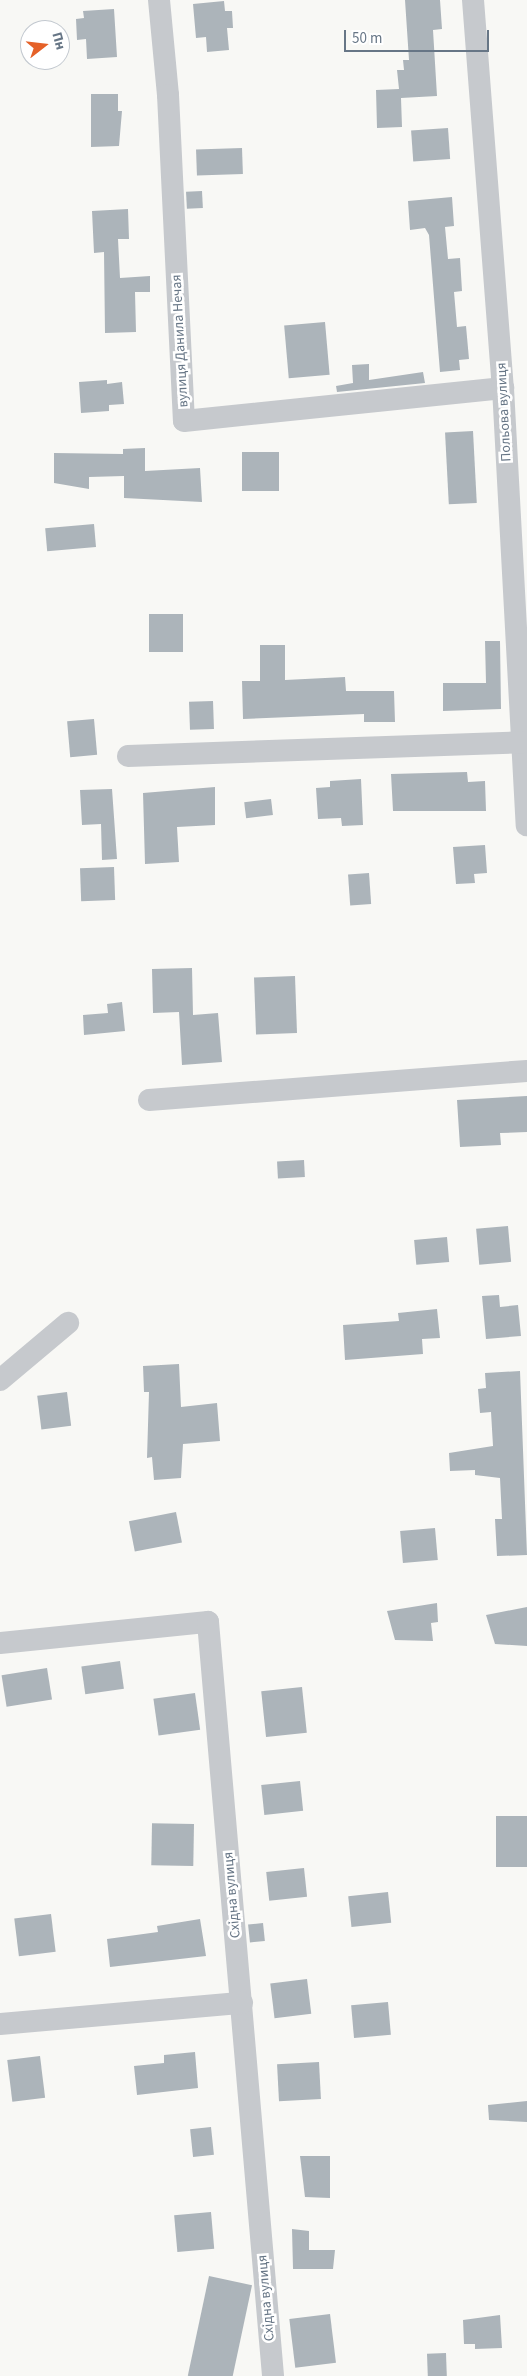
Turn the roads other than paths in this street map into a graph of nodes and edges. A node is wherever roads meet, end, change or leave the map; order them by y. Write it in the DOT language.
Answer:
graph roads {
  1 [pos="159,0"];
  2 [pos="473,0"];
  3 [pos="503,388"];
  4 [pos="522,742"];
  5 [pos="128,756"];
  6 [pos="527,825"];
  7 [pos="527,1070"];
  8 [pos="149,1100"];
  9 [pos="68,1323"];
  10 [pos="0,1380"];
  11 [pos="0,1643"];
  12 [pos="242,2003"];
  13 [pos="0,2024"];
  14 [pos="273,2376"];
  1 -- 3 [label="street, вулиця Данила Нечая"];
  2 -- 3 [label="street, Польова вулиця"];
  3 -- 4 [label="street, Польова вулиця"];
  4 -- 5 [label="street"];
  4 -- 6 [label="street, Польова вулиця"];
  7 -- 8 [label="street"];
  9 -- 10 [label="street"];
  11 -- 12 [label="street, Східна вулиця"];
  12 -- 13 [label="street"];
  12 -- 14 [label="street, Східна вулиця"];
}
